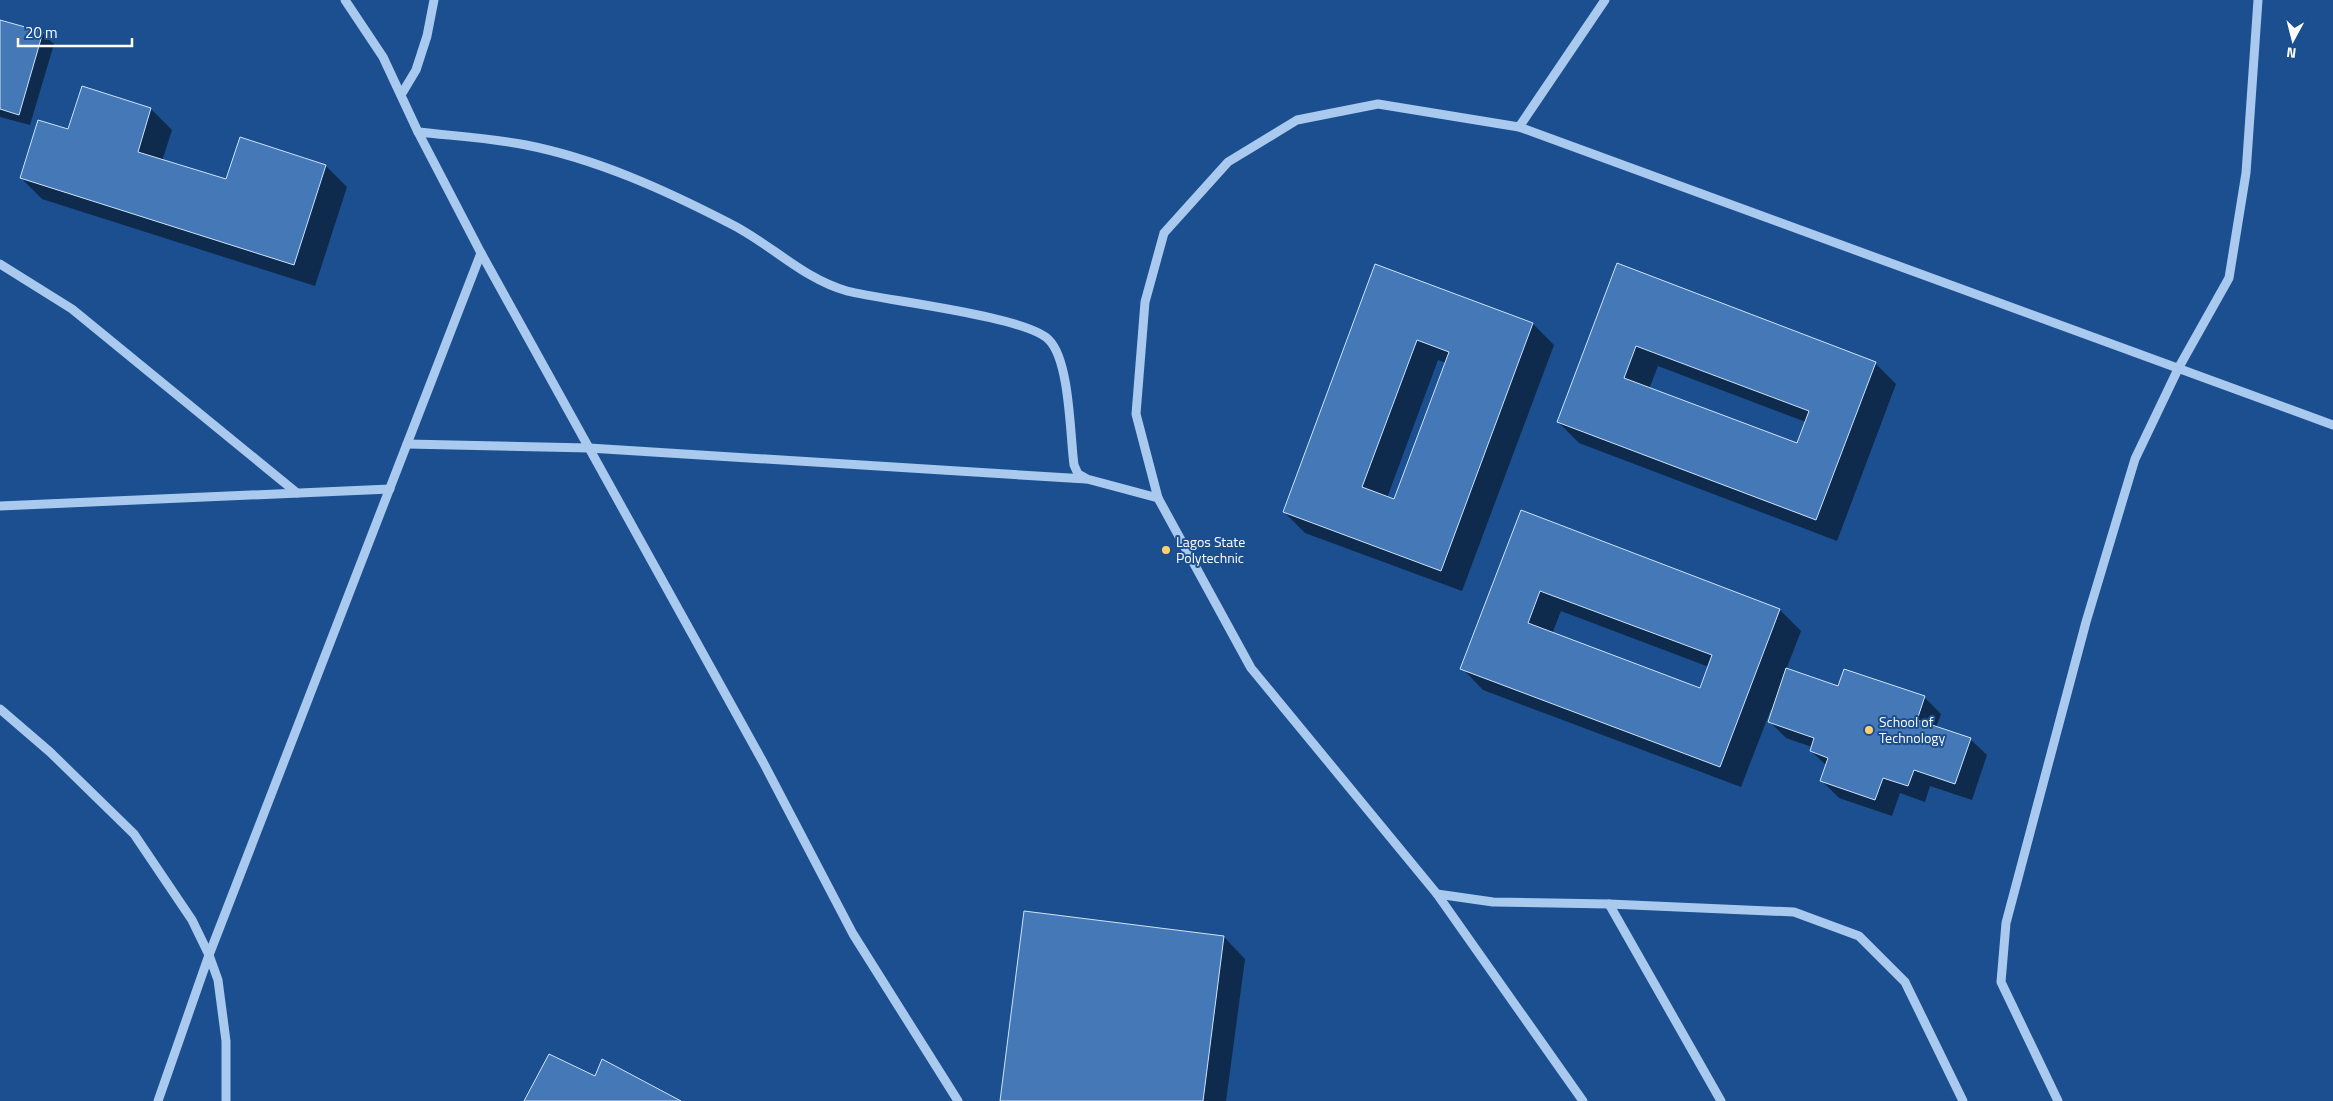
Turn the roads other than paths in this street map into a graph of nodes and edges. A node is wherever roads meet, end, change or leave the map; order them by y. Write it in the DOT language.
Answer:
graph roads {
  1 [pos="345,0"];
  2 [pos="434,0"];
  3 [pos="1605,0"];
  4 [pos="2258,0"];
  5 [pos="401,95"];
  6 [pos="1519,127"];
  7 [pos="418,132"];
  8 [pos="481,253"];
  9 [pos="0,264"];
  10 [pos="2179,367"];
  11 [pos="2333,425"];
  12 [pos="407,444"];
  13 [pos="589,448"];
  14 [pos="1086,479"];
  15 [pos="390,489"];
  16 [pos="297,493"];
  17 [pos="1158,498"];
  18 [pos="0,506"];
  19 [pos="0,709"];
  20 [pos="1437,894"];
  21 [pos="1609,904"];
  22 [pos="209,955"];
  23 [pos="158,1101"];
  24 [pos="226,1101"];
  25 [pos="958,1101"];
  26 [pos="1583,1101"];
  27 [pos="1721,1101"];
  28 [pos="1963,1101"];
  29 [pos="2058,1101"];
  1 -- 5 [label="lane"];
  2 -- 5 [label="lane"];
  3 -- 6 [label="lane"];
  4 -- 10 [label="lane"];
  5 -- 7 [label="lane"];
  6 -- 10 [label="lane"];
  6 -- 17 [label="lane"];
  7 -- 8 [label="lane"];
  7 -- 14 [label="lane"];
  8 -- 12 [label="lane"];
  8 -- 13 [label="lane"];
  9 -- 16 [label="lane"];
  10 -- 11 [label="lane"];
  10 -- 29 [label="lane"];
  12 -- 13 [label="lane"];
  12 -- 15 [label="lane"];
  13 -- 14 [label="lane"];
  13 -- 25 [label="lane"];
  14 -- 17 [label="lane"];
  15 -- 16 [label="lane"];
  15 -- 22 [label="lane"];
  16 -- 18 [label="lane"];
  17 -- 20 [label="lane"];
  19 -- 22 [label="lane"];
  20 -- 21 [label="lane"];
  20 -- 26 [label="lane"];
  21 -- 27 [label="lane"];
  21 -- 28 [label="lane"];
  22 -- 23 [label="lane"];
  22 -- 24 [label="lane"];
}
